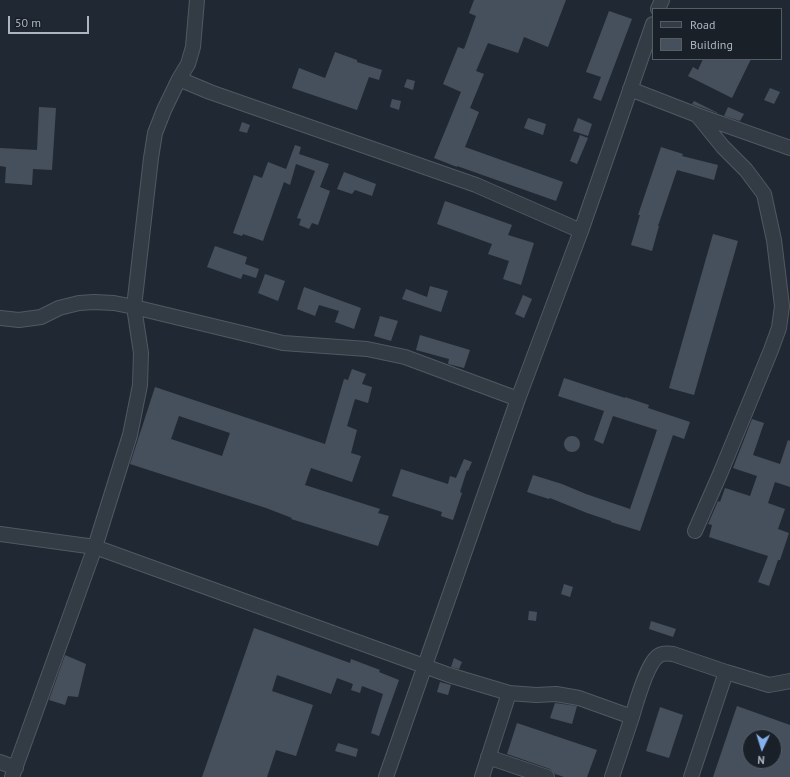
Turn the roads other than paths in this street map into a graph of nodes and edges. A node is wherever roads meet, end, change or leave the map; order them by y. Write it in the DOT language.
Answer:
graph roads {
  1 [pos="197,0"];
  2 [pos="652,27"];
  3 [pos="179,79"];
  4 [pos="630,89"];
  5 [pos="697,115"];
  6 [pos="790,148"];
  7 [pos="581,231"];
  8 [pos="134,307"];
  9 [pos="786,308"];
  10 [pos="0,318"];
  11 [pos="518,399"];
  12 [pos="695,531"];
  13 [pos="0,534"];
  14 [pos="95,547"];
  15 [pos="424,665"];
  16 [pos="726,672"];
  17 [pos="790,681"];
  18 [pos="769,685"];
  19 [pos="790,691"];
  20 [pos="509,693"];
  21 [pos="632,717"];
  22 [pos="488,757"];
  23 [pos="0,762"];
  24 [pos="14,772"];
  25 [pos="386,777"];
  26 [pos="482,777"];
  27 [pos="547,777"];
  28 [pos="612,777"];
  29 [pos="691,777"];
  1 -- 3 [label="street"];
  2 -- 4 [label="street"];
  3 -- 7 [label="street"];
  3 -- 8 [label="street"];
  4 -- 5 [label="street"];
  4 -- 7 [label="street"];
  5 -- 6 [label="street"];
  5 -- 9 [label="street"];
  7 -- 11 [label="street"];
  8 -- 10 [label="street"];
  8 -- 11 [label="street"];
  8 -- 14 [label="street"];
  9 -- 12 [label="street"];
  11 -- 15 [label="street"];
  13 -- 14 [label="street"];
  14 -- 15 [label="street"];
  14 -- 24 [label="street"];
  15 -- 20 [label="street"];
  15 -- 25 [label="street"];
  16 -- 18 [label="street"];
  16 -- 21 [label="street"];
  16 -- 29 [label="street"];
  17 -- 18 [label="street"];
  18 -- 19 [label="street"];
  20 -- 21 [label="street"];
  20 -- 22 [label="street"];
  21 -- 28 [label="street"];
  22 -- 26 [label="street"];
  22 -- 27 [label="street"];
  23 -- 24 [label="street"];
}
